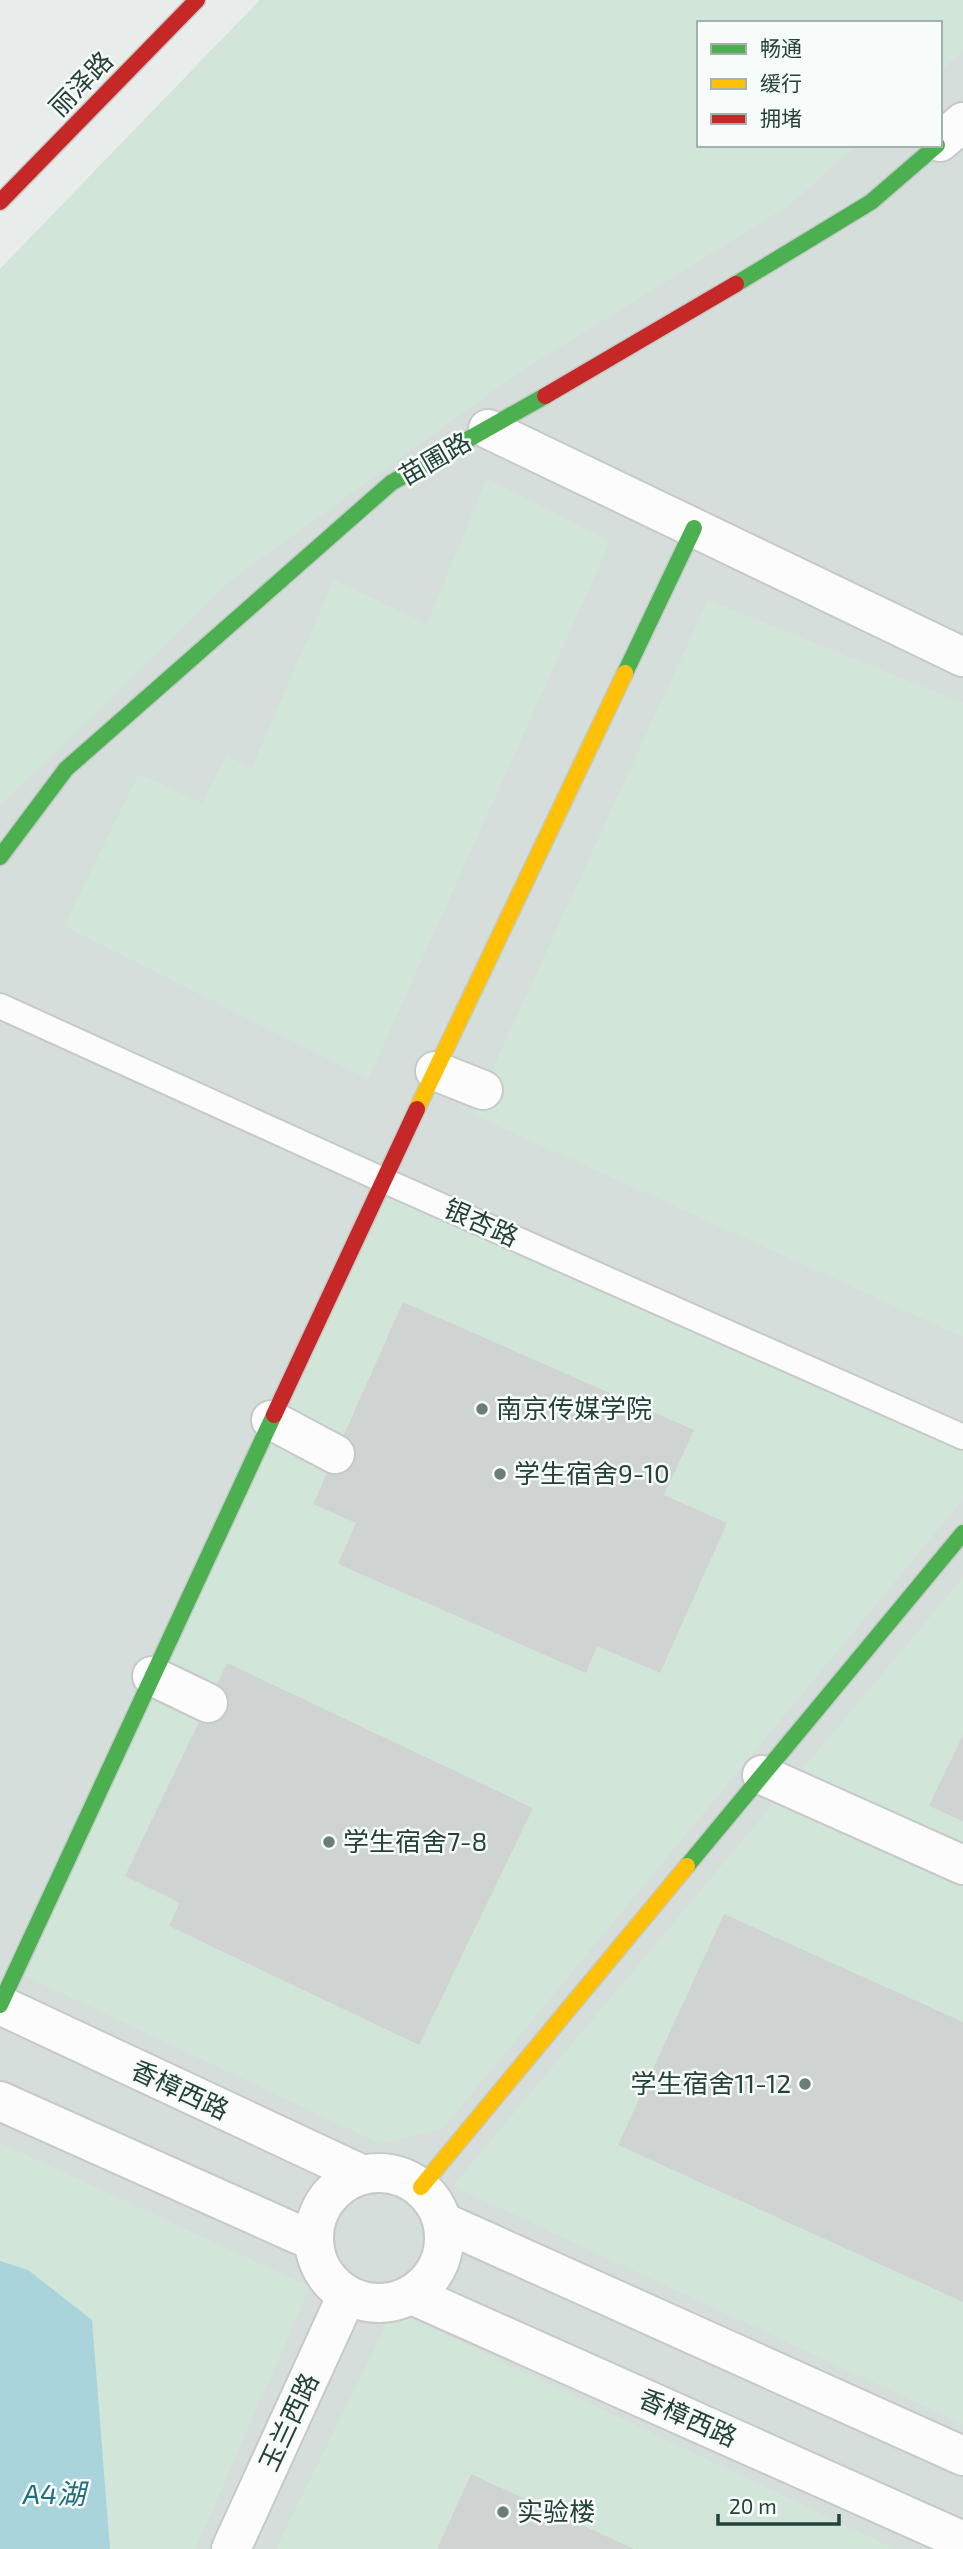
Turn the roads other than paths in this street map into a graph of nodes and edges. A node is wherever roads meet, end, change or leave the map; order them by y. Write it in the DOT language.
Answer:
graph roads {
  1 [pos="197,0"];
  2 [pos="963,122"];
  3 [pos="942,140"];
  4 [pos="935,147"];
  5 [pos="0,202"];
  6 [pos="488,429"];
  7 [pos="694,528"];
  8 [pos="963,657"];
  9 [pos="0,857"];
  10 [pos="0,1006"];
  11 [pos="435,1071"];
  12 [pos="483,1090"];
  13 [pos="383,1180"];
  14 [pos="271,1420"];
  15 [pos="963,1437"];
  16 [pos="335,1454"];
  17 [pos="963,1533"];
  18 [pos="152,1676"];
  19 [pos="208,1703"];
  20 [pos="762,1775"];
  21 [pos="963,1865"];
  22 [pos="0,2005"];
  23 [pos="0,2101"];
  24 [pos="361,2174"];
  25 [pos="421,2187"];
  26 [pos="443,2222"];
  27 [pos="313,2241"];
  28 [pos="347,2295"];
  29 [pos="412,2295"];
  30 [pos="963,2456"];
  31 [pos="963,2541"];
  32 [pos="231,2549"];
  1 -- 5 [label="street, 丽泽路"];
  2 -- 3 [label="street, 苗圃路"];
  4 -- 6 [label="street, 苗圃路"];
  6 -- 7 [label="street"];
  6 -- 9 [label="street, 苗圃路"];
  7 -- 8 [label="street"];
  7 -- 11 [label="street"];
  10 -- 13 [label="lane, 银杏路"];
  11 -- 12 [label="street"];
  11 -- 13 [label="street"];
  13 -- 14 [label="street"];
  13 -- 15 [label="lane, 银杏路"];
  14 -- 16 [label="street"];
  14 -- 18 [label="street"];
  17 -- 20 [label="street"];
  18 -- 19 [label="street"];
  18 -- 22 [label="street"];
  20 -- 21 [label="street"];
  20 -- 25 [label="street"];
  22 -- 24 [label="street, 香樟西路"];
  23 -- 27 [label="street"];
  24 -- 25 [label="street"];
  24 -- 27 [label="street"];
  25 -- 26 [label="street"];
  26 -- 29 [label="street"];
  26 -- 30 [label="street"];
  27 -- 28 [label="street"];
  28 -- 29 [label="street"];
  28 -- 32 [label="street, 玉兰西路"];
  29 -- 31 [label="street, 香樟西路"];
}
